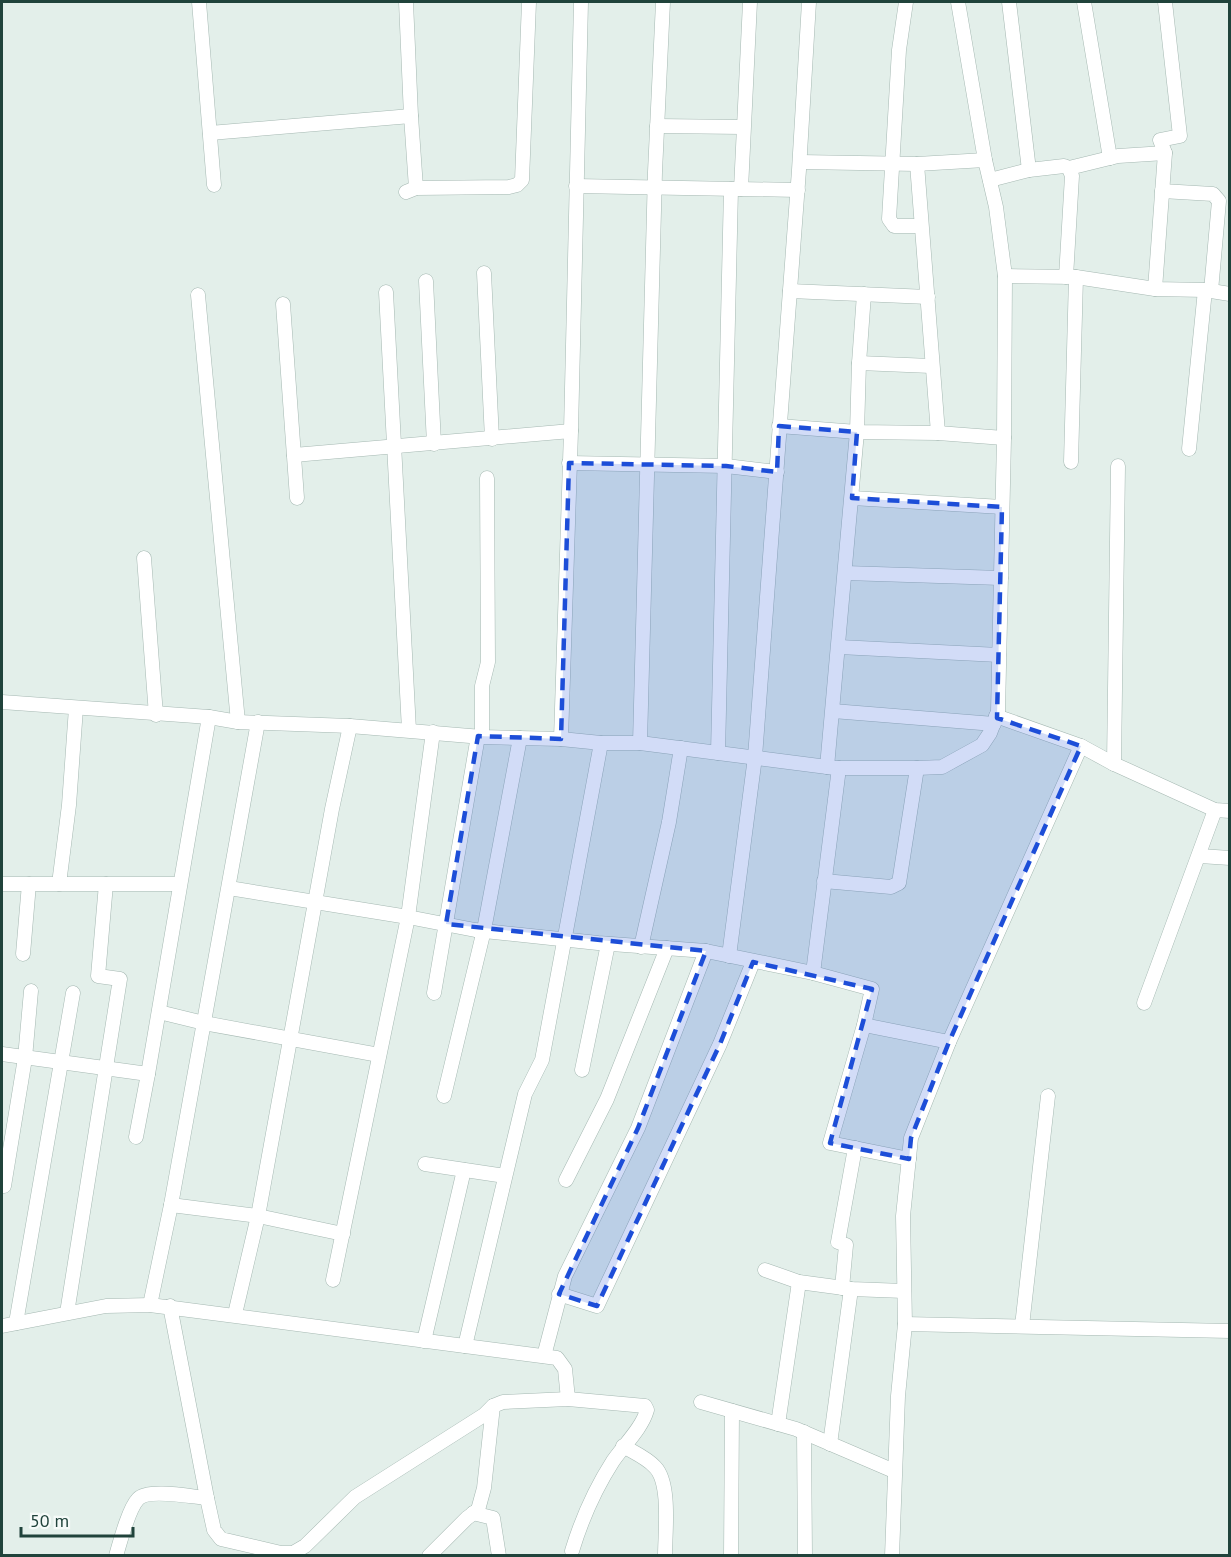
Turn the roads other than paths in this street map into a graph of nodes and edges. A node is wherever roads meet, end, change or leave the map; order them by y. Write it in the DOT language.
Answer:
graph roads {
  1 [pos="199,2"];
  2 [pos="406,2"];
  3 [pos="529,2"];
  4 [pos="580,2"];
  5 [pos="663,2"];
  6 [pos="750,2"];
  7 [pos="809,2"];
  8 [pos="906,2"];
  9 [pos="958,2"];
  10 [pos="1009,2"];
  11 [pos="1084,2"];
  12 [pos="1165,2"];
  13 [pos="411,117"];
  14 [pos="657,126"];
  15 [pos="743,128"];
  16 [pos="210,133"];
  17 [pos="1165,153"];
  18 [pos="1110,158"];
  19 [pos="985,160"];
  20 [pos="800,162"];
  21 [pos="892,163"];
  22 [pos="917,164"];
  23 [pos="1069,168"];
  24 [pos="1029,170"];
  25 [pos="990,180"];
  26 [pos="214,185"];
  27 [pos="576,186"];
  28 [pos="655,187"];
  29 [pos="736,189"];
  30 [pos="798,190"];
  31 [pos="1162,190"];
  32 [pos="921,226"];
  33 [pos="484,273"];
  34 [pos="1005,276"];
  35 [pos="1071,277"];
  36 [pos="426,281"];
  37 [pos="1155,289"];
  38 [pos="386,291"];
  39 [pos="790,291"];
  40 [pos="1208,291"];
  41 [pos="864,294"];
  42 [pos="1230,294"];
  43 [pos="198,295"];
  44 [pos="928,297"];
  45 [pos="283,304"];
  46 [pos="859,363"];
  47 [pos="931,366"];
  48 [pos="779,426"];
  49 [pos="571,431"];
  50 [pos="857,432"];
  51 [pos="938,433"];
  52 [pos="1004,438"];
  53 [pos="492,439"];
  54 [pos="434,444"];
  55 [pos="394,447"];
  56 [pos="1189,449"];
  57 [pos="294,454"];
  58 [pos="1071,462"];
  59 [pos="569,463"];
  60 [pos="649,465"];
  61 [pos="726,466"];
  62 [pos="1118,466"];
  63 [pos="777,472"];
  64 [pos="487,478"];
  65 [pos="297,498"];
  66 [pos="852,498"];
  67 [pos="1002,507"];
  68 [pos="144,558"];
  69 [pos="845,573"];
  70 [pos="1001,578"];
  71 [pos="839,647"];
  72 [pos="999,655"];
  73 [pos="2,702"];
  74 [pos="76,708"];
  75 [pos="832,711"];
  76 [pos="156,715"];
  77 [pos="209,717"];
  78 [pos="995,720"];
  79 [pos="238,722"];
  80 [pos="258,722"];
  81 [pos="350,726"];
  82 [pos="409,730"];
  83 [pos="433,732"];
  84 [pos="480,737"];
  85 [pos="520,738"];
  86 [pos="561,739"];
  87 [pos="601,743"];
  88 [pos="640,743"];
  89 [pos="1081,746"];
  90 [pos="681,748"];
  91 [pos="718,753"];
  92 [pos="755,758"];
  93 [pos="1114,764"];
  94 [pos="833,767"];
  95 [pos="917,768"];
  96 [pos="1215,810"];
  97 [pos="1230,812"];
  98 [pos="1200,856"];
  99 [pos="1230,858"];
  100 [pos="824,881"];
  101 [pos="2,884"];
  102 [pos="29,884"];
  103 [pos="60,884"];
  104 [pos="106,884"];
  105 [pos="180,884"];
  106 [pos="229,888"];
  107 [pos="314,901"];
  108 [pos="408,916"];
  109 [pos="446,924"];
  110 [pos="484,930"];
  111 [pos="566,939"];
  112 [pos="608,944"];
  113 [pos="641,946"];
  114 [pos="667,948"];
  115 [pos="706,951"];
  116 [pos="23,954"];
  117 [pos="729,956"];
  118 [pos="753,962"];
  119 [pos="813,973"];
  120 [pos="31,991"];
  121 [pos="73,993"];
  122 [pos="434,993"];
  123 [pos="1144,1003"];
  124 [pos="159,1012"];
  125 [pos="204,1023"];
  126 [pos="864,1025"];
  127 [pos="291,1038"];
  128 [pos="949,1042"];
  129 [pos="2,1054"];
  130 [pos="379,1055"];
  131 [pos="25,1058"];
  132 [pos="62,1063"];
  133 [pos="106,1069"];
  134 [pos="582,1070"];
  135 [pos="148,1074"];
  136 [pos="444,1096"];
  137 [pos="1048,1096"];
  138 [pos="136,1137"];
  139 [pos="855,1148"];
  140 [pos="909,1159"];
  141 [pos="425,1164"];
  142 [pos="464,1170"];
  143 [pos="505,1176"];
  144 [pos="566,1180"];
  145 [pos="4,1186"];
  146 [pos="171,1205"];
  147 [pos="258,1216"];
  148 [pos="343,1234"];
  149 [pos="765,1270"];
  150 [pos="333,1280"];
  151 [pos="799,1282"];
  152 [pos="847,1288"];
  153 [pos="904,1291"];
  154 [pos="559,1294"];
  155 [pos="150,1305"];
  156 [pos="170,1306"];
  157 [pos="67,1313"];
  158 [pos="235,1314"];
  159 [pos="16,1323"];
  160 [pos="905,1324"];
  161 [pos="2,1326"];
  162 [pos="1022,1326"];
  163 [pos="1230,1331"];
  164 [pos="424,1341"];
  165 [pos="465,1346"];
  166 [pos="544,1356"];
  167 [pos="568,1399"];
  168 [pos="701,1402"];
  169 [pos="493,1406"];
  170 [pos="732,1411"];
  171 [pos="778,1424"];
  172 [pos="804,1432"];
  173 [pos="830,1443"];
  174 [pos="623,1446"];
  175 [pos="894,1471"];
  176 [pos="207,1498"];
  177 [pos="473,1513"];
  178 [pos="572,1551"];
  179 [pos="116,1556"];
  180 [pos="429,1556"];
  181 [pos="499,1556"];
  182 [pos="665,1556"];
  183 [pos="731,1556"];
  184 [pos="805,1556"];
  185 [pos="892,1556"];
  1 -- 16 [label="street"];
  2 -- 13 [label="street"];
  3 -- 13 [label="street"];
  4 -- 27 [label="street"];
  5 -- 14 [label="street"];
  6 -- 15 [label="street"];
  7 -- 20 [label="street"];
  8 -- 21 [label="street"];
  9 -- 19 [label="street"];
  10 -- 24 [label="street"];
  11 -- 18 [label="street"];
  12 -- 17 [label="street"];
  13 -- 16 [label="street"];
  14 -- 15 [label="street"];
  14 -- 28 [label="street"];
  15 -- 29 [label="street"];
  16 -- 26 [label="street"];
  17 -- 18 [label="street"];
  17 -- 31 [label="street"];
  18 -- 23 [label="street"];
  19 -- 22 [label="street"];
  19 -- 25 [label="street"];
  20 -- 21 [label="street"];
  20 -- 30 [label="street"];
  21 -- 22 [label="street"];
  21 -- 32 [label="street"];
  22 -- 32 [label="street"];
  23 -- 24 [label="street"];
  23 -- 35 [label="street"];
  24 -- 25 [label="street"];
  25 -- 34 [label="street"];
  27 -- 28 [label="street"];
  27 -- 49 [label="street"];
  28 -- 29 [label="street"];
  28 -- 60 [label="street"];
  29 -- 30 [label="street"];
  29 -- 61 [label="street"];
  30 -- 39 [label="street"];
  31 -- 37 [label="street"];
  31 -- 40 [label="street"];
  32 -- 44 [label="street"];
  33 -- 53 [label="street"];
  34 -- 35 [label="street"];
  34 -- 52 [label="street"];
  35 -- 37 [label="street"];
  35 -- 58 [label="street"];
  36 -- 54 [label="street"];
  37 -- 40 [label="street"];
  38 -- 55 [label="street"];
  39 -- 41 [label="street"];
  39 -- 48 [label="street"];
  40 -- 42 [label="street"];
  40 -- 56 [label="street"];
  41 -- 44 [label="street"];
  41 -- 46 [label="street"];
  43 -- 79 [label="street"];
  44 -- 47 [label="street"];
  45 -- 57 [label="street"];
  46 -- 47 [label="street"];
  46 -- 50 [label="street"];
  47 -- 51 [label="street"];
  48 -- 50 [label="street"];
  48 -- 63 [label="street"];
  49 -- 53 [label="street"];
  49 -- 59 [label="street"];
  50 -- 51 [label="street"];
  50 -- 66 [label="street"];
  51 -- 52 [label="street"];
  52 -- 67 [label="street"];
  53 -- 54 [label="street"];
  54 -- 55 [label="street"];
  55 -- 57 [label="street"];
  55 -- 82 [label="street"];
  57 -- 65 [label="street"];
  59 -- 60 [label="street"];
  59 -- 86 [label="street"];
  60 -- 61 [label="street"];
  60 -- 88 [label="street"];
  61 -- 63 [label="street"];
  61 -- 91 [label="street"];
  62 -- 93 [label="street"];
  63 -- 92 [label="street"];
  64 -- 84 [label="street"];
  66 -- 67 [label="street"];
  66 -- 69 [label="street"];
  67 -- 70 [label="street"];
  68 -- 76 [label="street"];
  69 -- 70 [label="street"];
  69 -- 71 [label="street"];
  70 -- 72 [label="street"];
  71 -- 72 [label="street"];
  71 -- 75 [label="street"];
  72 -- 78 [label="street"];
  73 -- 74 [label="street"];
  74 -- 76 [label="street"];
  74 -- 103 [label="street"];
  75 -- 78 [label="street"];
  75 -- 94 [label="street"];
  76 -- 77 [label="street"];
  77 -- 79 [label="street"];
  77 -- 105 [label="street"];
  78 -- 89 [label="street"];
  78 -- 95 [label="street"];
  79 -- 80 [label="street"];
  80 -- 81 [label="street"];
  80 -- 106 [label="street"];
  81 -- 82 [label="street"];
  81 -- 107 [label="street"];
  82 -- 83 [label="street"];
  83 -- 84 [label="street"];
  83 -- 108 [label="street"];
  84 -- 85 [label="street"];
  84 -- 109 [label="street"];
  85 -- 86 [label="street"];
  85 -- 110 [label="street"];
  86 -- 87 [label="street"];
  87 -- 88 [label="street"];
  87 -- 111 [label="street"];
  88 -- 90 [label="street"];
  89 -- 93 [label="street"];
  89 -- 128 [label="street"];
  90 -- 91 [label="street"];
  90 -- 113 [label="street"];
  91 -- 92 [label="street"];
  92 -- 94 [label="street"];
  92 -- 117 [label="street"];
  93 -- 96 [label="street"];
  94 -- 95 [label="street"];
  94 -- 100 [label="street"];
  95 -- 100 [label="street"];
  96 -- 97 [label="street"];
  96 -- 98 [label="street"];
  98 -- 99 [label="street"];
  98 -- 123 [label="street"];
  100 -- 119 [label="street"];
  101 -- 102 [label="street"];
  102 -- 103 [label="street"];
  102 -- 116 [label="street"];
  103 -- 104 [label="street"];
  104 -- 105 [label="street"];
  104 -- 133 [label="street"];
  105 -- 124 [label="street"];
  106 -- 107 [label="street"];
  106 -- 125 [label="street"];
  107 -- 108 [label="street"];
  107 -- 127 [label="street"];
  108 -- 109 [label="street"];
  108 -- 130 [label="street"];
  109 -- 110 [label="street"];
  109 -- 122 [label="street"];
  110 -- 111 [label="street"];
  110 -- 136 [label="street"];
  111 -- 112 [label="street"];
  111 -- 143 [label="street"];
  112 -- 113 [label="street"];
  112 -- 134 [label="street"];
  113 -- 114 [label="street"];
  114 -- 115 [label="street"];
  114 -- 144 [label="street"];
  115 -- 117 [label="street"];
  115 -- 154 [label="street"];
  117 -- 118 [label="street"];
  118 -- 119 [label="street"];
  118 -- 154 [label="street"];
  119 -- 126 [label="street"];
  120 -- 131 [label="street"];
  121 -- 132 [label="street"];
  124 -- 125 [label="street"];
  124 -- 135 [label="street"];
  125 -- 127 [label="street"];
  125 -- 146 [label="street"];
  126 -- 128 [label="street"];
  126 -- 139 [label="street"];
  127 -- 130 [label="street"];
  127 -- 147 [label="street"];
  128 -- 140 [label="street"];
  129 -- 131 [label="street"];
  130 -- 148 [label="street"];
  131 -- 132 [label="street"];
  131 -- 145 [label="street"];
  132 -- 133 [label="street"];
  132 -- 159 [label="street"];
  133 -- 135 [label="street"];
  133 -- 157 [label="street"];
  135 -- 138 [label="street"];
  137 -- 162 [label="street"];
  139 -- 140 [label="street"];
  139 -- 152 [label="street"];
  140 -- 153 [label="street"];
  141 -- 142 [label="street"];
  142 -- 143 [label="street"];
  142 -- 164 [label="street"];
  143 -- 165 [label="street"];
  146 -- 147 [label="street"];
  146 -- 155 [label="street"];
  147 -- 148 [label="street"];
  147 -- 158 [label="street"];
  148 -- 150 [label="street"];
  149 -- 151 [label="street"];
  151 -- 152 [label="street"];
  151 -- 171 [label="street"];
  152 -- 153 [label="street"];
  152 -- 173 [label="street"];
  153 -- 160 [label="street"];
  154 -- 166 [label="street"];
  155 -- 156 [label="street"];
  155 -- 157 [label="street"];
  156 -- 158 [label="street"];
  156 -- 176 [label="street"];
  157 -- 159 [label="street"];
  158 -- 164 [label="street"];
  159 -- 161 [label="street"];
  160 -- 162 [label="street"];
  160 -- 175 [label="street"];
  162 -- 163 [label="street"];
  164 -- 165 [label="street"];
  165 -- 166 [label="street"];
  166 -- 167 [label="street"];
  167 -- 169 [label="street"];
  167 -- 174 [label="street"];
  168 -- 170 [label="street"];
  169 -- 176 [label="street"];
  169 -- 177 [label="street"];
  170 -- 171 [label="street"];
  170 -- 183 [label="street"];
  171 -- 172 [label="street"];
  172 -- 173 [label="street"];
  172 -- 184 [label="street"];
  173 -- 175 [label="street"];
  174 -- 178 [label="street"];
  174 -- 182 [label="street"];
  175 -- 185 [label="street"];
  176 -- 179 [label="street"];
  177 -- 180 [label="street"];
  177 -- 181 [label="street"];
}
